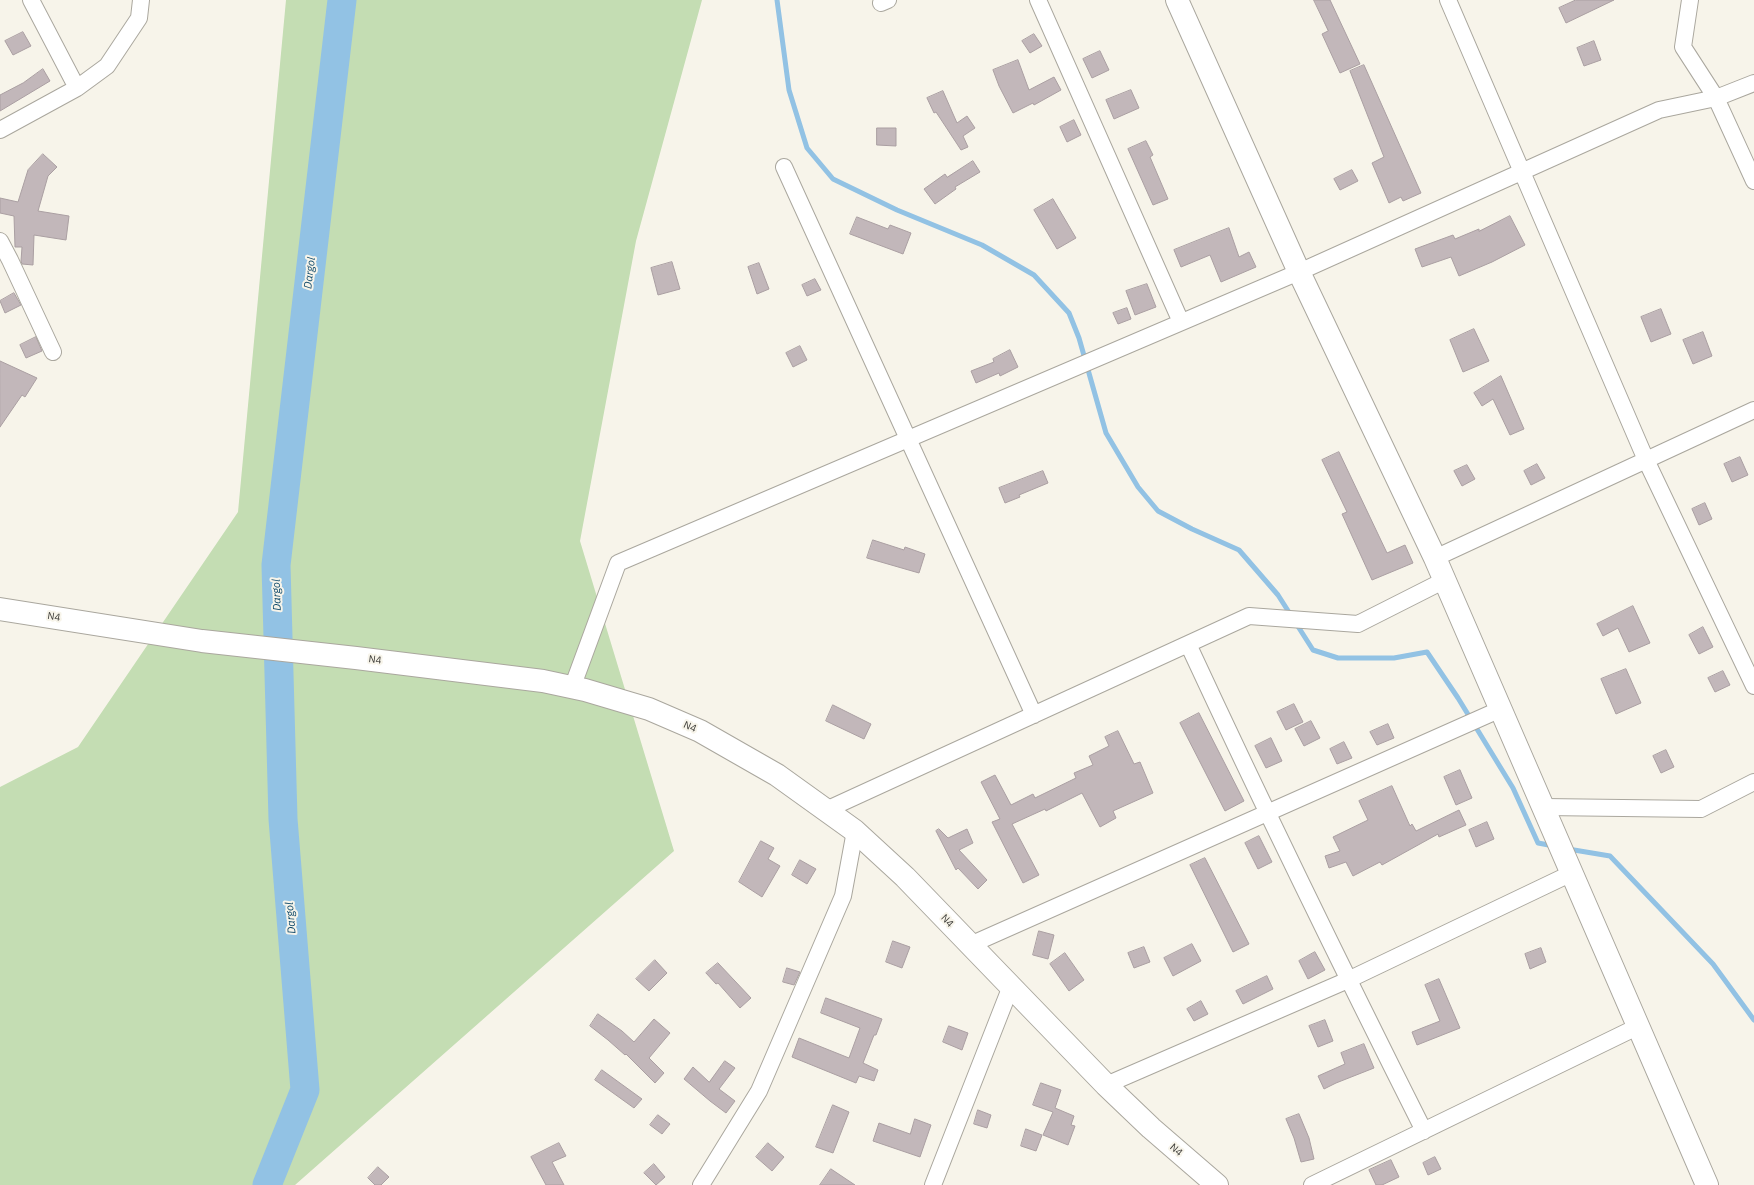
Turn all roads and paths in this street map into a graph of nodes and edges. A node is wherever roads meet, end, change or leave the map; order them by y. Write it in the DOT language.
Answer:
graph roads {
  1 [pos="31,0"];
  2 [pos="141,0"];
  3 [pos="1038,0"];
  4 [pos="1177,0"];
  5 [pos="1448,0"];
  6 [pos="1690,0"];
  7 [pos="1754,83"];
  8 [pos="77,88"];
  9 [pos="1716,98"];
  10 [pos="0,130"];
  11 [pos="784,167"];
  12 [pos="1523,171"];
  13 [pos="1754,180"];
  14 [pos="0,242"];
  15 [pos="5,262"];
  16 [pos="1299,272"];
  17 [pos="1181,322"];
  18 [pos="54,352"];
  19 [pos="1754,410"];
  20 [pos="907,439"];
  21 [pos="1646,460"];
  22 [pos="1435,558"];
  23 [pos="1445,580"];
  24 [pos="0,609"];
  25 [pos="1188,644"];
  26 [pos="1754,686"];
  27 [pos="572,688"];
  28 [pos="1501,709"];
  29 [pos="1034,715"];
  30 [pos="1754,782"];
  31 [pos="1544,807"];
  32 [pos="826,810"];
  33 [pos="1267,813"];
  34 [pos="855,831"];
  35 [pos="1569,866"];
  36 [pos="970,945"];
  37 [pos="1348,980"];
  38 [pos="1010,986"];
  39 [pos="1638,1026"];
  40 [pos="1106,1085"];
  41 [pos="1424,1131"];
  42 [pos="701,1185"];
  43 [pos="933,1185"];
  44 [pos="1217,1185"];
  45 [pos="1312,1185"];
  46 [pos="1708,1185"];
  1 -- 8 [label="street"];
  2 -- 8 [label="street"];
  3 -- 17 [label="street"];
  4 -- 16 [label="main road"];
  5 -- 12 [label="street"];
  6 -- 9 [label="street"];
  7 -- 9 [label="street"];
  8 -- 10 [label="street"];
  9 -- 12 [label="street"];
  9 -- 13 [label="street"];
  11 -- 20 [label="street"];
  12 -- 16 [label="street"];
  12 -- 21 [label="street"];
  14 -- 15 [label="street"];
  15 -- 18 [label="street"];
  16 -- 17 [label="street"];
  16 -- 22 [label="main road"];
  17 -- 20 [label="street"];
  19 -- 21 [label="street"];
  20 -- 27 [label="street"];
  20 -- 29 [label="street"];
  21 -- 22 [label="street"];
  21 -- 26 [label="street"];
  22 -- 23 [label="main road"];
  23 -- 25 [label="street"];
  23 -- 28 [label="main road"];
  24 -- 27 [label="main road, N4"];
  25 -- 29 [label="street"];
  25 -- 33 [label="street"];
  27 -- 32 [label="main road, N4"];
  28 -- 31 [label="main road"];
  28 -- 33 [label="street"];
  29 -- 32 [label="street"];
  30 -- 31 [label="street"];
  31 -- 35 [label="main road"];
  32 -- 34 [label="main road, N4"];
  33 -- 36 [label="street"];
  33 -- 37 [label="street"];
  34 -- 36 [label="main road, N4"];
  34 -- 42 [label="street"];
  35 -- 37 [label="street"];
  35 -- 39 [label="main road"];
  36 -- 38 [label="main road, N4"];
  37 -- 40 [label="street"];
  37 -- 41 [label="street"];
  38 -- 40 [label="main road, N4"];
  38 -- 43 [label="street"];
  39 -- 41 [label="street"];
  39 -- 46 [label="main road"];
  40 -- 44 [label="main road, N4"];
  41 -- 45 [label="street"];
}
